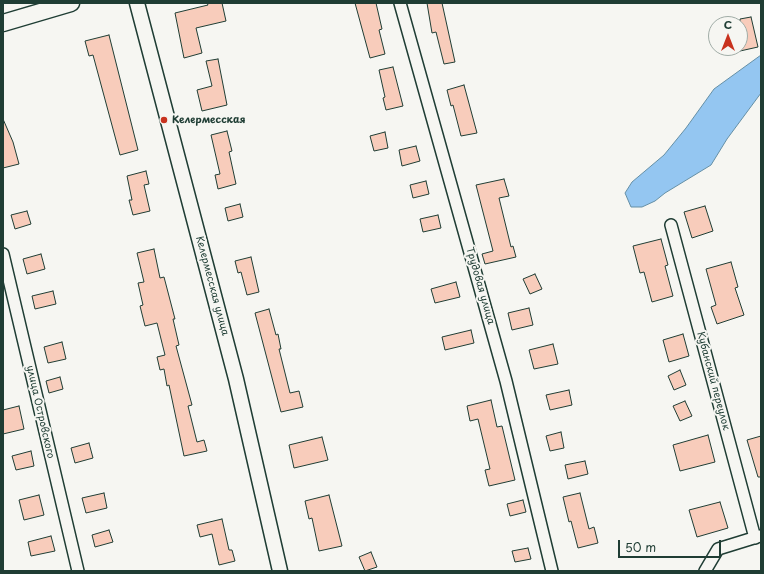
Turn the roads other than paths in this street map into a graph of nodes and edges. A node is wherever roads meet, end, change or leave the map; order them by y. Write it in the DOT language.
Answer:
graph roads {
  1 [pos="71,3"];
  2 [pos="138,3"];
  3 [pos="400,3"];
  4 [pos="3,23"];
  5 [pos="671,225"];
  6 [pos="3,254"];
  7 [pos="758,537"];
  8 [pos="78,571"];
  9 [pos="280,571"];
  10 [pos="552,571"];
  11 [pos="705,571"];
  1 -- 4 [label="main road"];
  2 -- 9 [label="street, Келермесская улица"];
  3 -- 10 [label="street, Трудовая улица"];
  5 -- 7 [label="street, Кубанский переулок"];
  6 -- 8 [label="street, улица Островского"];
  7 -- 11 [label="street, Кубанский переулок"];
}
